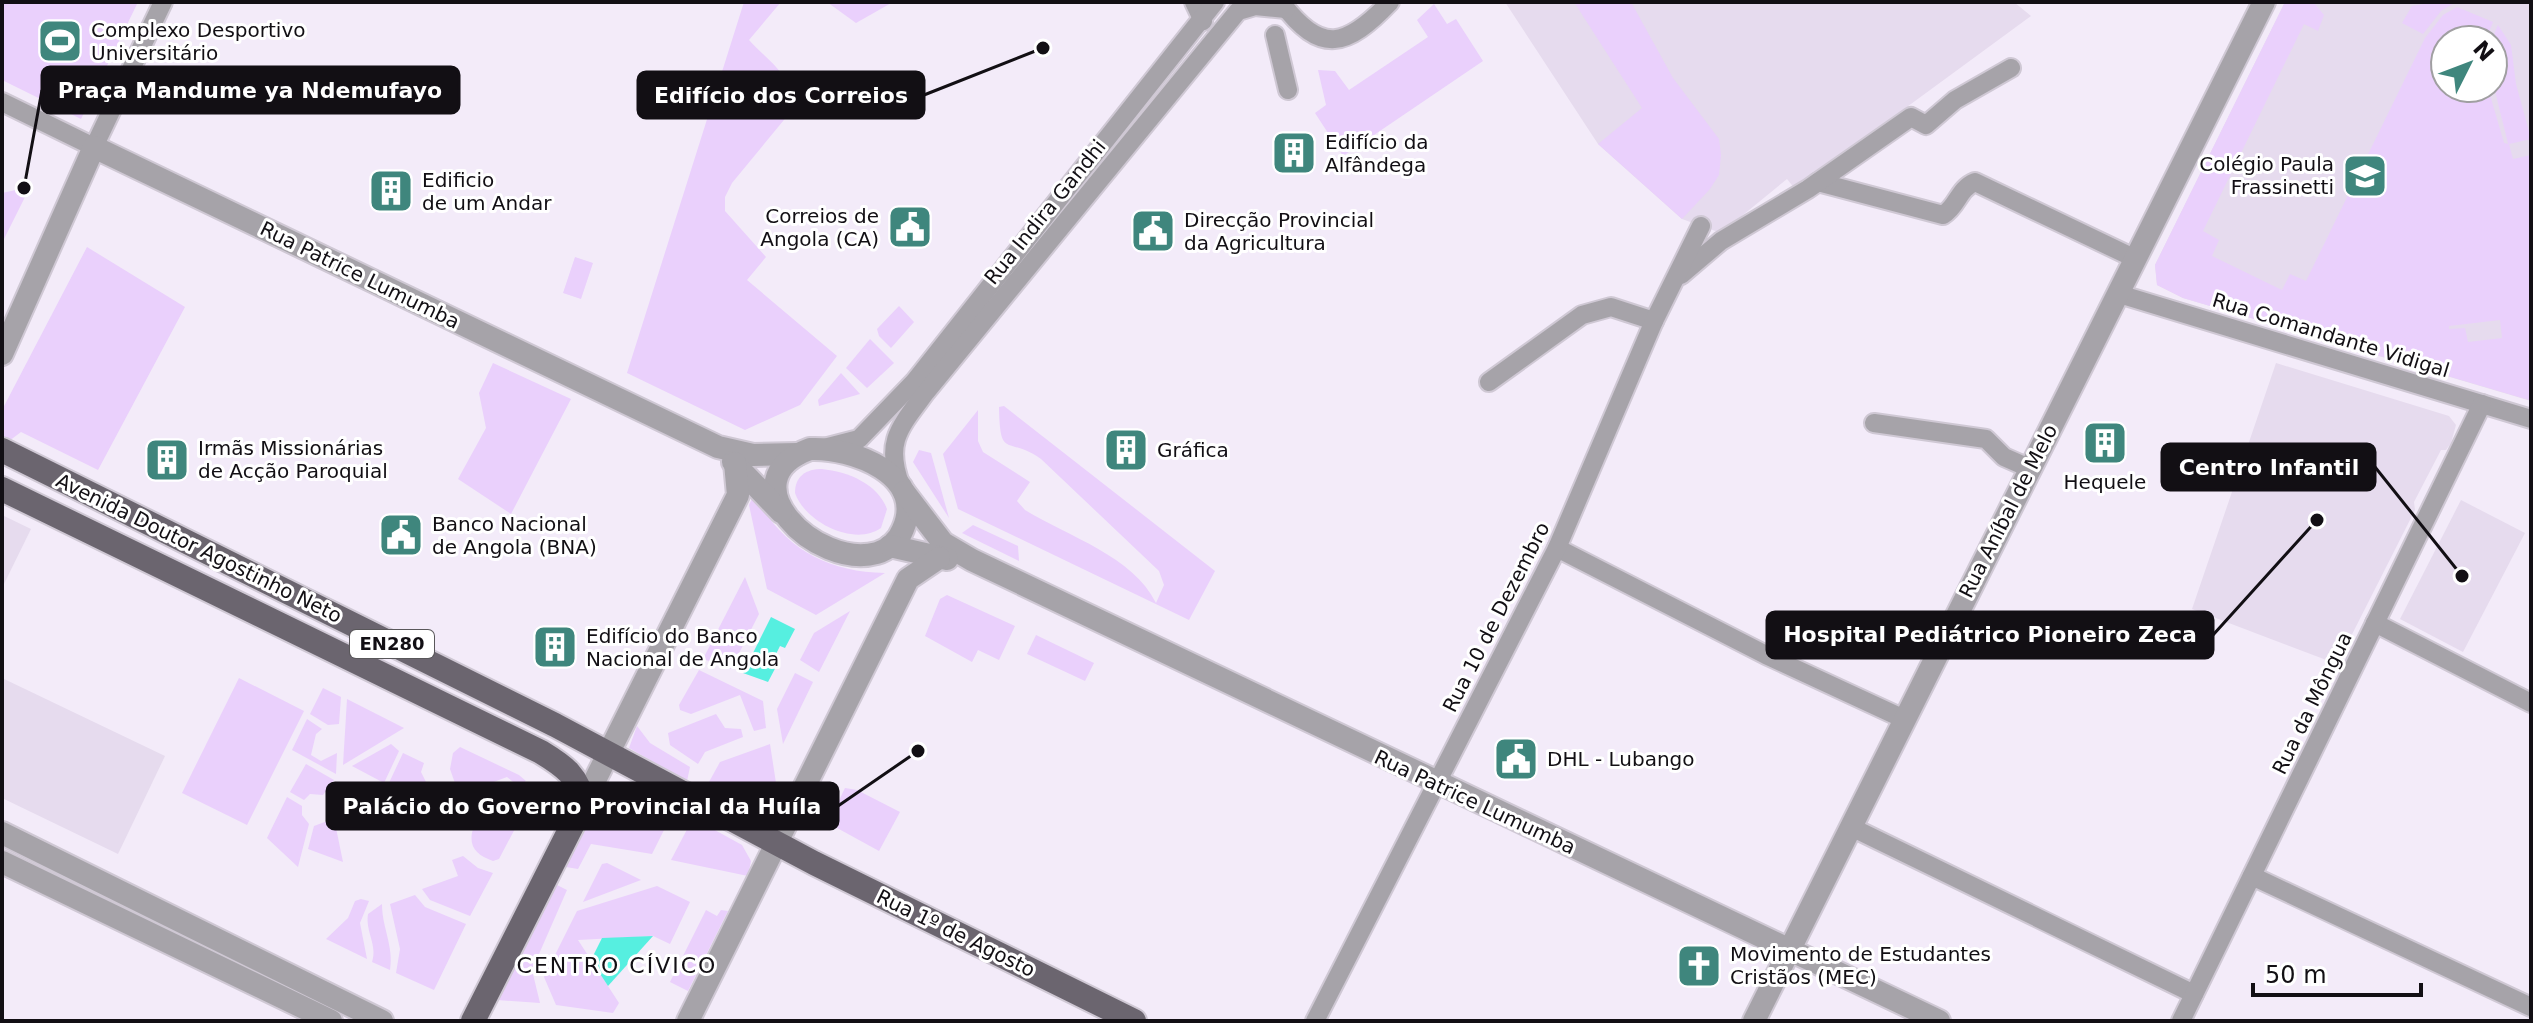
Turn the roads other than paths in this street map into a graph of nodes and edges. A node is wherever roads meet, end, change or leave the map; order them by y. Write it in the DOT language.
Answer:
graph roads {
  1 [pos="163,2"];
  2 [pos="1194,2"];
  3 [pos="1215,2"];
  4 [pos="1390,2"];
  5 [pos="2264,2"];
  6 [pos="1284,6"];
  7 [pos="1203,21"];
  8 [pos="1275,35"];
  9 [pos="2011,68"];
  10 [pos="1288,90"];
  11 [pos="2,102"];
  12 [pos="94,147"];
  13 [pos="1818,182"];
  14 [pos="1701,226"];
  15 [pos="2136,259"];
  16 [pos="1672,282"];
  17 [pos="2119,294"];
  18 [pos="1654,321"];
  19 [pos="2,354"];
  20 [pos="1489,382"];
  21 [pos="2482,404"];
  22 [pos="2531,419"];
  23 [pos="1874,423"];
  24 [pos="718,447"];
  25 [pos="824,448"];
  26 [pos="2,450"];
  27 [pos="798,454"];
  28 [pos="735,463"];
  29 [pos="2029,468"];
  30 [pos="2,489"];
  31 [pos="904,492"];
  32 [pos="782,514"];
  33 [pos="890,546"];
  34 [pos="1557,548"];
  35 [pos="939,558"];
  36 [pos="908,579"];
  37 [pos="1013,579"];
  38 [pos="2375,623"];
  39 [pos="2531,703"];
  40 [pos="1904,719"];
  41 [pos="609,752"];
  42 [pos="1436,784"];
  43 [pos="583,804"];
  44 [pos="1851,827"];
  45 [pos="2,833"];
  46 [pos="779,845"];
  47 [pos="2,862"];
  48 [pos="2252,876"];
  49 [pos="1789,951"];
  50 [pos="2194,994"];
  51 [pos="2531,1007"];
  52 [pos="331,1021"];
  53 [pos="382,1021"];
  54 [pos="473,1021"];
  55 [pos="688,1021"];
  56 [pos="1134,1021"];
  57 [pos="1315,1021"];
  58 [pos="1754,1021"];
  59 [pos="1939,1021"];
  60 [pos="2181,1021"];
  1 -- 12 [label="street"];
  2 -- 7 [label="street"];
  3 -- 7 [label="street, Rua Indira Gandhi"];
  4 -- 6 [label="street"];
  5 -- 15 [label="street, Rua Aníbal de Melo"];
  6 -- 31 [label="street, Rua Indira Gandhi"];
  7 -- 25 [label="street, Rua Indira Gandhi"];
  8 -- 10 [label="street"];
  9 -- 13 [label="street"];
  11 -- 12 [label="street, Rua Patrice Lumumba"];
  12 -- 19 [label="street"];
  12 -- 24 [label="street, Rua Patrice Lumumba"];
  13 -- 15 [label="street"];
  13 -- 16 [label="street"];
  14 -- 16 [label="street, Rua 10 de Dezembro"];
  15 -- 17 [label="street, Rua Aníbal de Melo"];
  16 -- 18 [label="street, Rua 10 de Dezembro"];
  17 -- 21 [label="street, Rua Comandante Vidigal"];
  17 -- 29 [label="street, Rua Aníbal de Melo"];
  18 -- 20 [label="street"];
  18 -- 34 [label="street, Rua 10 de Dezembro"];
  21 -- 22 [label="street, Rua Comandante Vidigal"];
  21 -- 38 [label="street, Rua da Môngua"];
  23 -- 29 [label="street"];
  24 -- 27 [label="street, Rua Patrice Lumumba"];
  24 -- 28 [label="street, Rua Patrice Lumumba"];
  25 -- 27 [label="street"];
  25 -- 31 [label="street"];
  26 -- 41 [label="main road, Avenida Doutor Agostinho Neto / EN280"];
  27 -- 32 [label="street"];
  28 -- 32 [label="street, Rua Patrice Lumumba"];
  28 -- 41 [label="street"];
  29 -- 40 [label="street, Rua Aníbal de Melo"];
  30 -- 43 [label="main road, Avenida Doutor Agostinho Neto / EN280"];
  31 -- 33 [label="street"];
  31 -- 37 [label="street, Rua Patrice Lumumba"];
  32 -- 33 [label="street"];
  33 -- 35 [label="street, Rua Patrice Lumumba"];
  33 -- 36 [label="street"];
  34 -- 40 [label="street"];
  34 -- 42 [label="street, Rua 10 de Dezembro"];
  35 -- 36 [label="street"];
  35 -- 37 [label="street, Rua Patrice Lumumba"];
  36 -- 46 [label="street"];
  37 -- 42 [label="street, Rua Patrice Lumumba"];
  38 -- 39 [label="street"];
  38 -- 48 [label="street, Rua da Môngua"];
  40 -- 44 [label="street, Rua Aníbal de Melo"];
  41 -- 43 [label="street"];
  41 -- 46 [label="main road, Avenida Doutor Agostinho Neto / EN280"];
  42 -- 49 [label="street, Rua Patrice Lumumba"];
  42 -- 57 [label="street, Rua 10 de Dezembro"];
  43 -- 54 [label="main road"];
  44 -- 49 [label="street, Rua Aníbal de Melo"];
  44 -- 50 [label="street"];
  45 -- 53 [label="street"];
  46 -- 55 [label="street"];
  46 -- 56 [label="main road, Rua 1º de Agosto / EN280"];
  47 -- 52 [label="street"];
  48 -- 50 [label="street, Rua da Môngua"];
  48 -- 51 [label="street"];
  49 -- 58 [label="street, Rua Aníbal de Melo"];
  49 -- 59 [label="street, Rua Patrice Lumumba"];
  50 -- 60 [label="street, Rua da Môngua"];
}
